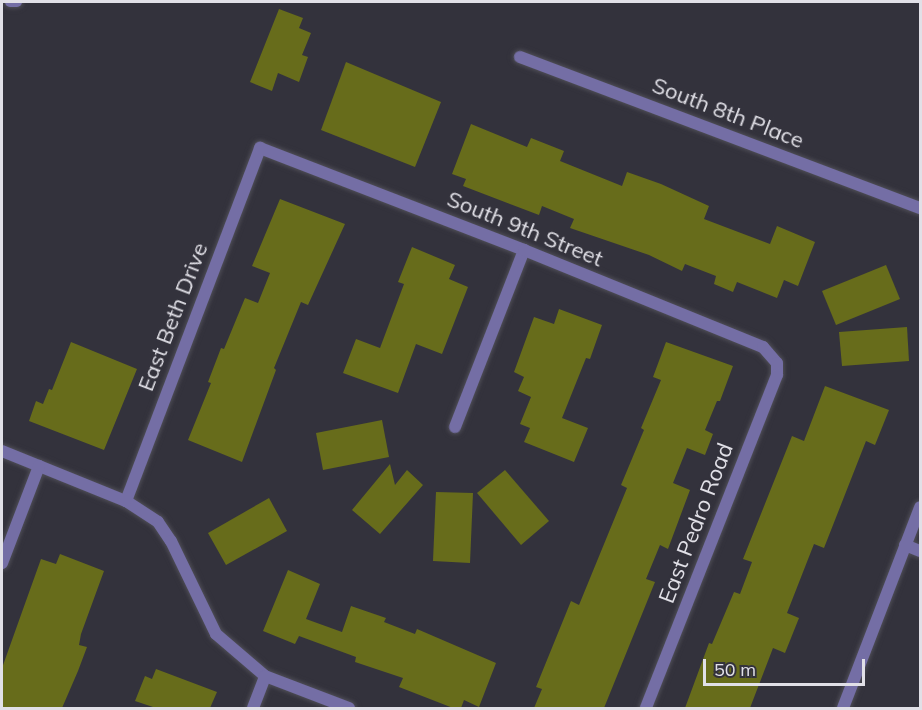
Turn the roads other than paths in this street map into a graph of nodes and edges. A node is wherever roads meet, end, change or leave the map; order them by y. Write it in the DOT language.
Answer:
graph roads {
  1 [pos="10,2"];
  2 [pos="17,2"];
  3 [pos="520,57"];
  4 [pos="260,148"];
  5 [pos="921,208"];
  6 [pos="524,250"];
  7 [pos="771,354"];
  8 [pos="455,427"];
  9 [pos="2,451"];
  10 [pos="39,466"];
  11 [pos="126,501"];
  12 [pos="921,507"];
  13 [pos="905,545"];
  14 [pos="921,551"];
  15 [pos="2,563"];
  16 [pos="265,676"];
  17 [pos="253,708"];
  18 [pos="349,708"];
  19 [pos="646,708"];
  20 [pos="843,708"];
  1 -- 2 [label="lane"];
  3 -- 5 [label="street, South 8th Place"];
  4 -- 6 [label="street, South 9th Street"];
  4 -- 11 [label="street, East Beth Drive"];
  6 -- 7 [label="street, South 9th Street"];
  6 -- 8 [label="street"];
  7 -- 19 [label="street, East Pedro Road"];
  9 -- 10 [label="street"];
  10 -- 11 [label="street"];
  10 -- 15 [label="street"];
  11 -- 16 [label="street"];
  12 -- 13 [label="street"];
  13 -- 14 [label="street"];
  13 -- 20 [label="street"];
  16 -- 17 [label="street"];
  16 -- 18 [label="street"];
}
